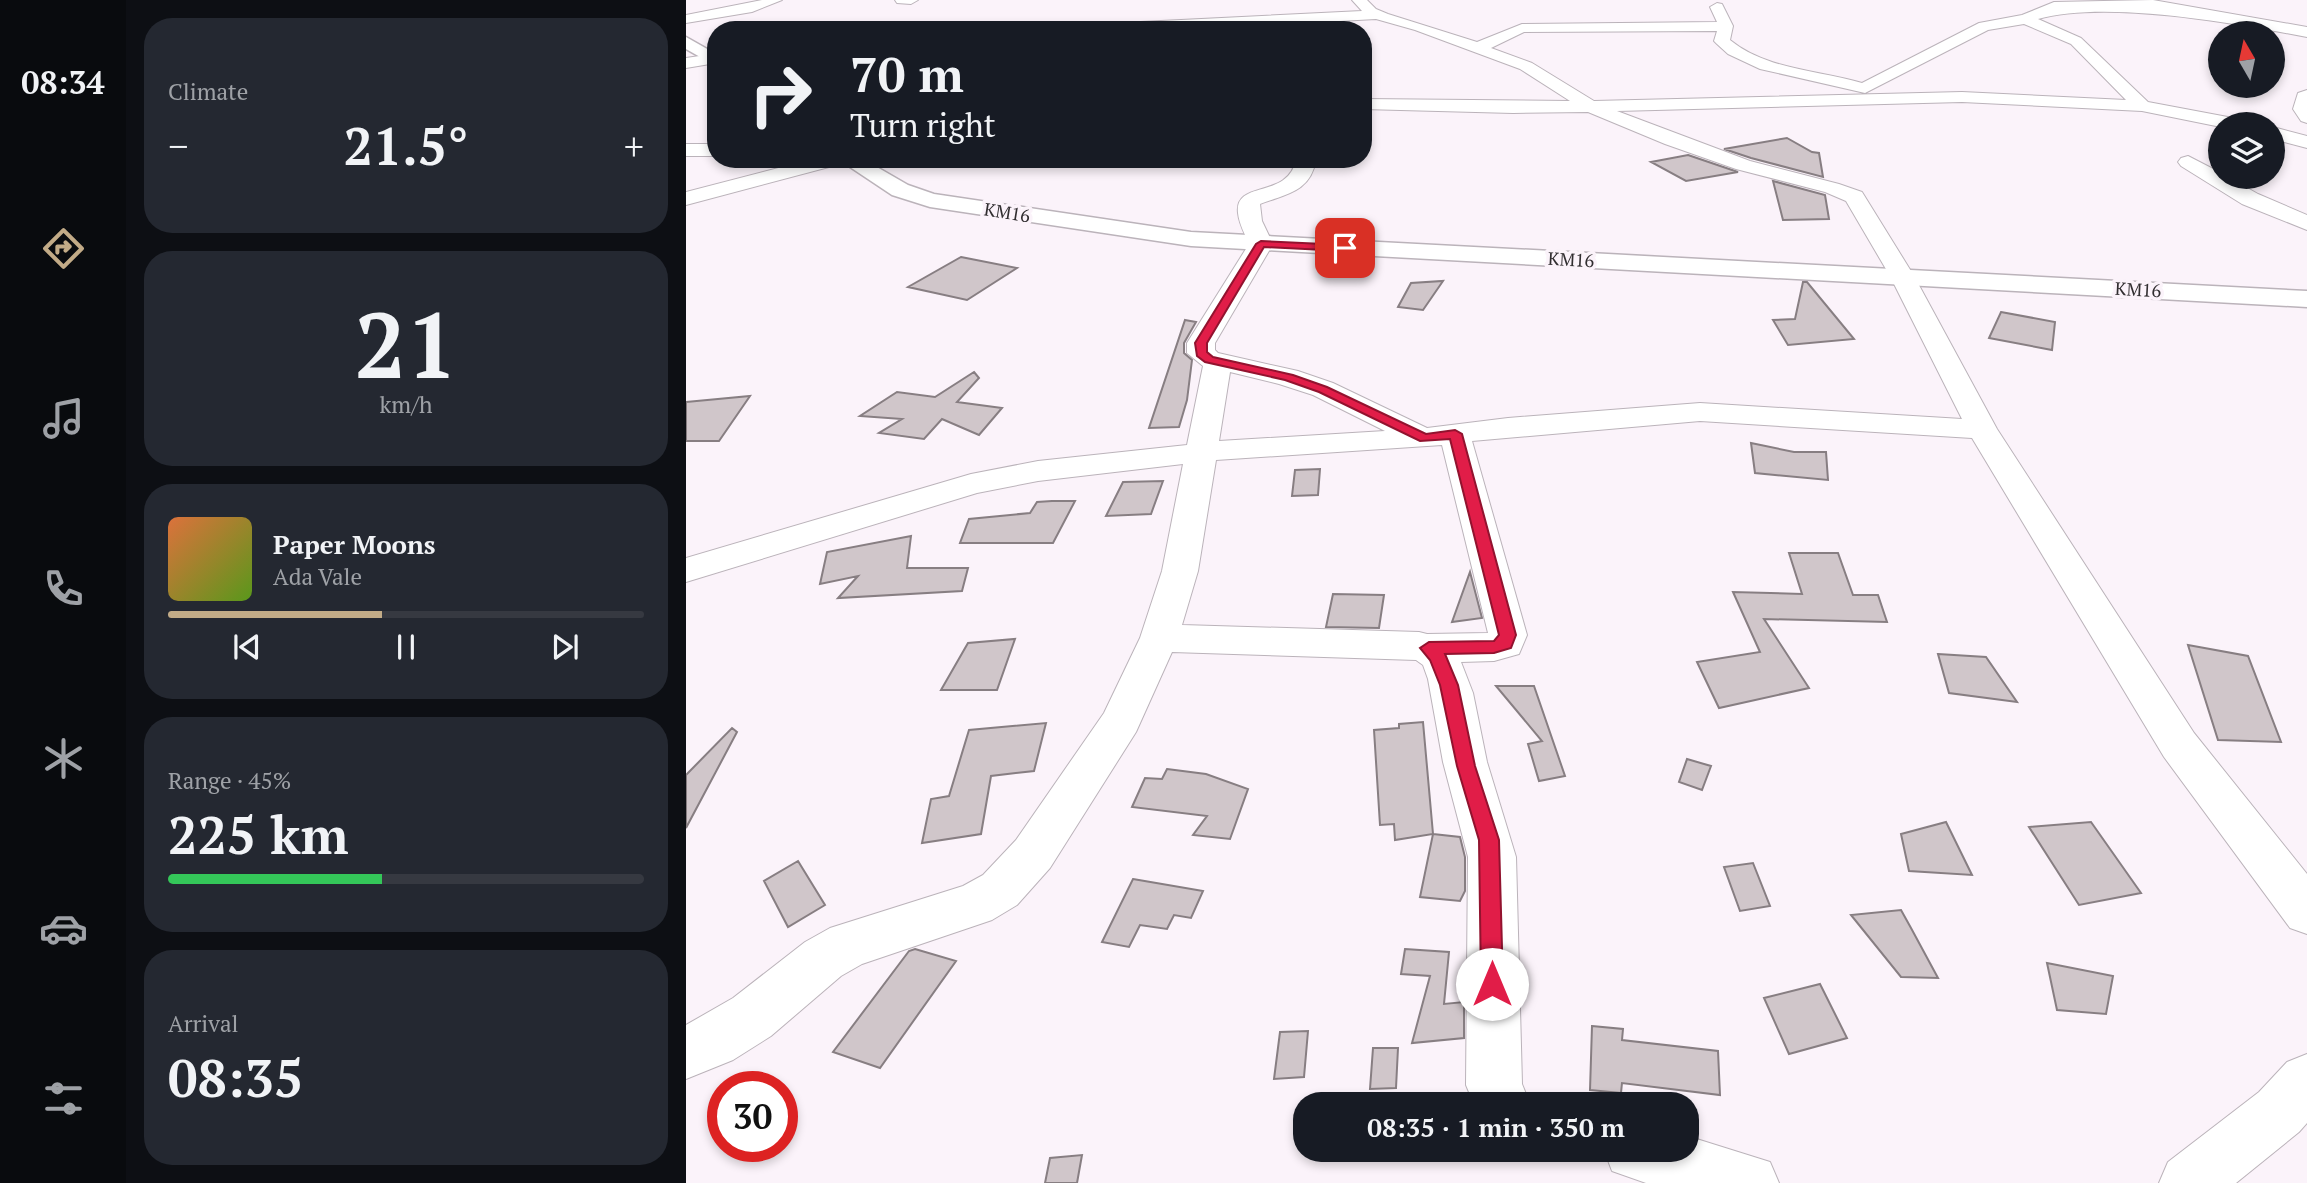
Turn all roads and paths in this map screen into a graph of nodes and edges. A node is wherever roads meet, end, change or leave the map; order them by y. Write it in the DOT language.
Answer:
graph roads {
  1 [pos="775,0"];
  2 [pos="902,0"];
  3 [pos="911,0"];
  4 [pos="1359,0"];
  5 [pos="1713,0"];
  6 [pos="2130,0"];
  7 [pos="2142,0"];
  8 [pos="2012,5"];
  9 [pos="1378,15"];
  10 [pos="2032,15"];
  11 [pos="686,19"];
  12 [pos="1259,21"];
  13 [pos="1726,26"];
  14 [pos="2307,32"];
  15 [pos="686,42"];
  16 [pos="1477,48"];
  17 [pos="707,55"];
  18 [pos="707,61"];
  19 [pos="686,63"];
  20 [pos="1864,88"];
  21 [pos="2307,95"];
  22 [pos="1895,99"];
  23 [pos="1372,104"];
  24 [pos="1388,105"];
  25 [pos="1590,106"];
  26 [pos="2142,106"];
  27 [pos="1372,111"];
  28 [pos="2307,117"];
  29 [pos="2208,119"];
  30 [pos="2285,136"];
  31 [pos="2307,142"];
  32 [pos="686,150"];
  33 [pos="707,150"];
  34 [pos="2188,162"];
  35 [pos="803,168"];
  36 [pos="863,168"];
  37 [pos="1304,168"];
  38 [pos="686,199"];
  39 [pos="2307,223"];
  40 [pos="1261,244"];
  41 [pos="1902,276"];
  42 [pos="2307,299"];
  43 [pos="1218,361"];
  44 [pos="1982,429"];
  45 [pos="1440,436"];
  46 [pos="1199,453"];
  47 [pos="686,570"];
  48 [pos="1159,638"];
  49 [pos="1429,648"];
  50 [pos="2307,912"];
  51 [pos="686,1052"];
  52 [pos="2307,1082"];
  53 [pos="1497,1092"];
  54 [pos="1675,1162"];
  55 [pos="1749,1183"];
  56 [pos="2189,1183"];
  1 -- 11 [label="street"];
  2 -- 3 [label="street"];
  4 -- 9 [label="street"];
  5 -- 13 [label="street"];
  6 -- 7 [label="street"];
  6 -- 10 [label="street"];
  6 -- 14 [label="street"];
  8 -- 10 [label="street"];
  9 -- 12 [label="street"];
  9 -- 16 [label="street"];
  10 -- 20 [label="street"];
  10 -- 26 [label="street"];
  13 -- 16 [label="street"];
  13 -- 20 [label="street"];
  15 -- 17 [label="street"];
  16 -- 25 [label="street"];
  18 -- 19 [label="street"];
  20 -- 22 [label="street"];
  21 -- 28 [label="street"];
  22 -- 25 [label="street"];
  22 -- 26 [label="street"];
  23 -- 24 [label="street"];
  24 -- 25 [label="street"];
  24 -- 27 [label="street"];
  25 -- 41 [label="street"];
  26 -- 29 [label="street"];
  30 -- 31 [label="street"];
  32 -- 33 [label="street"];
  34 -- 39 [label="street"];
  35 -- 38 [label="street"];
  36 -- 40 [label="street, KM16"];
  37 -- 40 [label="street"];
  40 -- 41 [label="street, KM16"];
  40 -- 43 [label="street"];
  41 -- 42 [label="street, KM16"];
  41 -- 44 [label="street"];
  43 -- 45 [label="street"];
  43 -- 46 [label="street"];
  44 -- 45 [label="street"];
  44 -- 50 [label="street"];
  45 -- 46 [label="street"];
  45 -- 49 [label="street"];
  46 -- 47 [label="street"];
  46 -- 48 [label="street"];
  48 -- 49 [label="street"];
  48 -- 51 [label="street"];
  49 -- 53 [label="street"];
  52 -- 56 [label="street"];
  54 -- 55 [label="street"];
}
